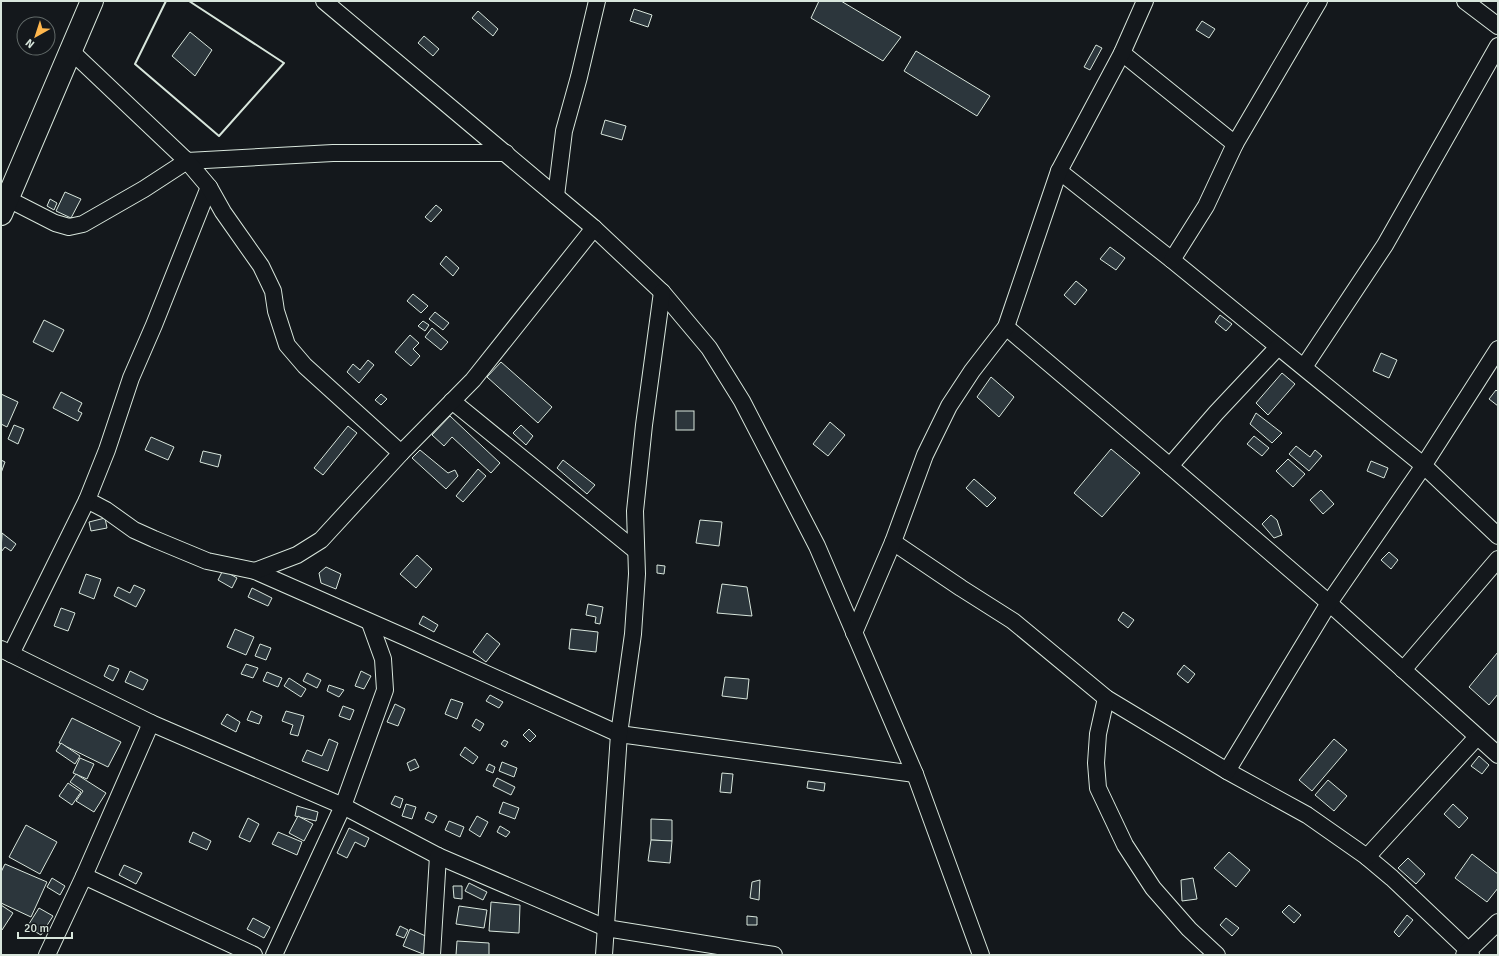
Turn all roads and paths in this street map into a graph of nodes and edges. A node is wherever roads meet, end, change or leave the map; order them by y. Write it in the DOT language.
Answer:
graph roads {
  1 [pos="92,1"];
  2 [pos="324,1"];
  3 [pos="597,1"];
  4 [pos="1146,1"];
  5 [pos="1319,1"];
  6 [pos="1466,1"];
  7 [pos="1498,26"];
  8 [pos="1498,46"];
  9 [pos="71,51"];
  10 [pos="1122,53"];
  11 [pos="1234,144"];
  12 [pos="506,153"];
  13 [pos="187,161"];
  14 [pos="1059,171"];
  15 [pos="209,187"];
  16 [pos="556,196"];
  17 [pos="4,206"];
  18 [pos="594,228"];
  19 [pos="1172,260"];
  20 [pos="662,292"];
  21 [pos="1006,327"];
  22 [pos="1278,347"];
  23 [pos="1498,349"];
  24 [pos="1304,367"];
  25 [pos="452,401"];
  26 [pos="401,453"];
  27 [pos="1423,465"];
  28 [pos="1170,466"];
  29 [pos="87,500"];
  30 [pos="1498,536"];
  31 [pos="893,542"];
  32 [pos="635,550"];
  33 [pos="1498,559"];
  34 [pos="255,571"];
  35 [pos="1329,603"];
  36 [pos="370,623"];
  37 [pos="854,632"];
  38 [pos="6,652"];
  39 [pos="1403,670"];
  40 [pos="1106,698"];
  41 [pos="151,723"];
  42 [pos="619,734"];
  43 [pos="1477,737"];
  44 [pos="1498,755"];
  45 [pos="1227,771"];
  46 [pos="915,774"];
  47 [pos="343,806"];
  48 [pos="438,856"];
  49 [pos="1367,857"];
  50 [pos="84,876"];
  51 [pos="1498,922"];
  52 [pos="606,928"];
  53 [pos="225,949"];
  54 [pos="1468,954"];
  55 [pos="46,955"];
  56 [pos="254,955"];
  57 [pos="274,955"];
  58 [pos="432,955"];
  59 [pos="604,955"];
  60 [pos="774,955"];
  61 [pos="981,955"];
  62 [pos="1218,955"];
  1 -- 9 [label="main road"];
  2 -- 12 [label="street"];
  3 -- 16 [label="street"];
  4 -- 10 [label="street"];
  5 -- 11 [label="street"];
  6 -- 7 [label="street"];
  8 -- 24 [label="street"];
  9 -- 13 [label="street"];
  9 -- 17 [label="main road"];
  10 -- 11 [label="street"];
  10 -- 14 [label="street"];
  11 -- 19 [label="street"];
  12 -- 13 [label="street"];
  12 -- 16 [label="street"];
  13 -- 15 [label="street"];
  13 -- 17 [label="street"];
  14 -- 19 [label="street"];
  14 -- 21 [label="street"];
  15 -- 26 [label="street"];
  15 -- 29 [label="street"];
  16 -- 18 [label="street"];
  18 -- 20 [label="street"];
  18 -- 25 [label="street"];
  19 -- 22 [label="street"];
  20 -- 32 [label="street"];
  20 -- 37 [label="street"];
  21 -- 28 [label="street"];
  21 -- 31 [label="street"];
  22 -- 24 [label="street"];
  22 -- 28 [label="street"];
  23 -- 27 [label="street"];
  24 -- 27 [label="street"];
  25 -- 26 [label="street"];
  25 -- 32 [label="street"];
  26 -- 34 [label="street"];
  27 -- 30 [label="street"];
  27 -- 35 [label="street"];
  28 -- 35 [label="street"];
  29 -- 34 [label="street"];
  29 -- 38 [label="street"];
  31 -- 37 [label="street"];
  31 -- 40 [label="street"];
  32 -- 42 [label="street"];
  33 -- 39 [label="street"];
  34 -- 36 [label="street"];
  35 -- 39 [label="street"];
  35 -- 45 [label="street"];
  36 -- 42 [label="street"];
  36 -- 47 [label="street"];
  37 -- 46 [label="street"];
  38 -- 41 [label="street"];
  39 -- 43 [label="street"];
  40 -- 45 [label="street"];
  40 -- 62 [label="street"];
  41 -- 47 [label="street"];
  41 -- 50 [label="street"];
  42 -- 46 [label="street"];
  42 -- 52 [label="street"];
  43 -- 44 [label="street"];
  43 -- 49 [label="street"];
  45 -- 49 [label="street"];
  46 -- 61 [label="street"];
  47 -- 48 [label="street"];
  47 -- 57 [label="street"];
  48 -- 52 [label="street"];
  48 -- 58 [label="street"];
  49 -- 54 [label="street"];
  50 -- 53 [label="street"];
  50 -- 55 [label="street"];
  51 -- 54 [label="street"];
  52 -- 59 [label="street"];
  52 -- 60 [label="street"];
  53 -- 56 [label="street"];
}
